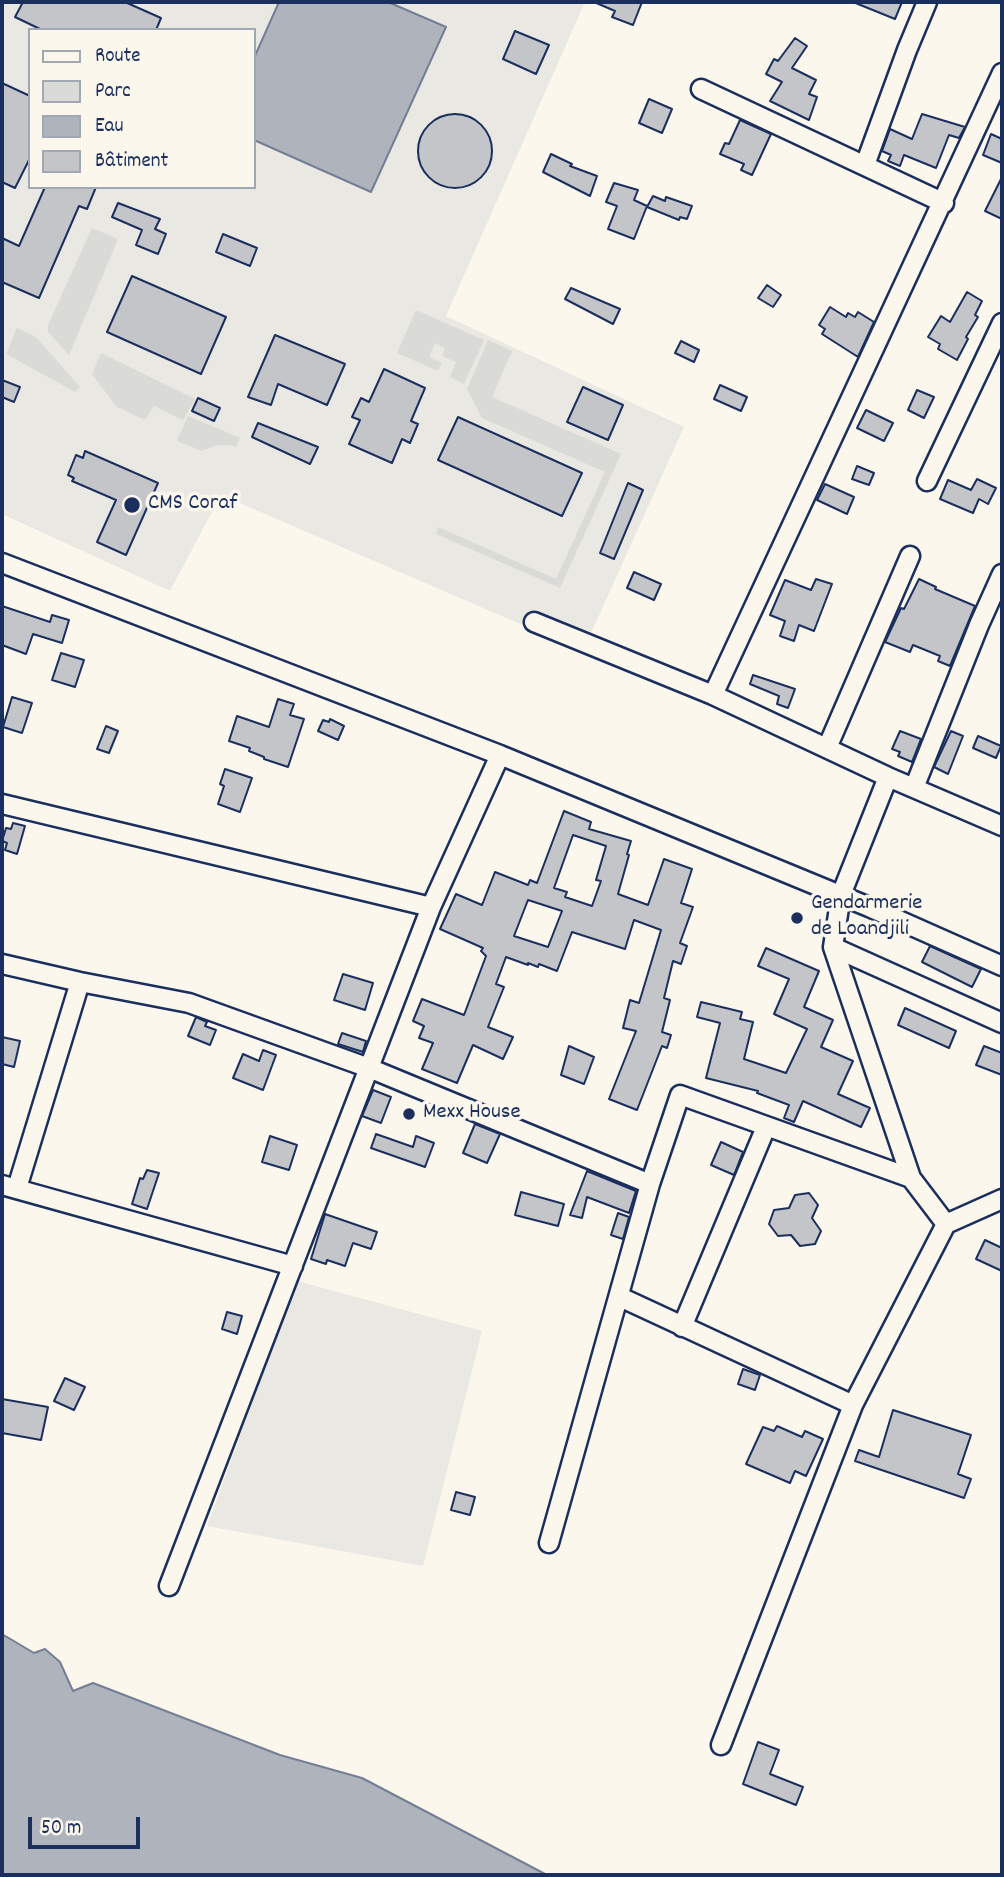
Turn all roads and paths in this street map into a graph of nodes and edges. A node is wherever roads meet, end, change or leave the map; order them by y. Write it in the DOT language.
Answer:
graph roads {
  1 [pos="927,2"];
  2 [pos="1002,72"];
  3 [pos="701,89"];
  4 [pos="865,165"];
  5 [pos="944,203"];
  6 [pos="1002,323"];
  7 [pos="928,481"];
  8 [pos="910,556"];
  9 [pos="2,563"];
  10 [pos="1002,574"];
  11 [pos="534,622"];
  12 [pos="713,695"];
  13 [pos="827,748"];
  14 [pos="500,755"];
  15 [pos="888,778"];
  16 [pos="914,788"];
  17 [pos="2,804"];
  18 [pos="1002,827"];
  19 [pos="841,895"];
  20 [pos="431,907"];
  21 [pos="833,947"];
  22 [pos="2,964"];
  23 [pos="1002,966"];
  24 [pos="80,982"];
  25 [pos="1002,1023"];
  26 [pos="369,1068"];
  27 [pos="766,1127"];
  28 [pos="911,1178"];
  29 [pos="650,1184"];
  30 [pos="9,1186"];
  31 [pos="1002,1199"];
  32 [pos="946,1224"];
  33 [pos="293,1266"];
  34 [pos="620,1297"];
  35 [pos="682,1327"];
  36 [pos="853,1405"];
  37 [pos="549,1543"];
  38 [pos="169,1586"];
  39 [pos="721,1745"];
  1 -- 4 [label="street"];
  2 -- 5 [label="street"];
  3 -- 4 [label="street"];
  4 -- 5 [label="street"];
  5 -- 12 [label="street"];
  6 -- 7 [label="street"];
  8 -- 13 [label="street"];
  9 -- 14 [label="street"];
  10 -- 16 [label="street"];
  11 -- 12 [label="street"];
  12 -- 13 [label="street"];
  13 -- 15 [label="street"];
  14 -- 19 [label="street"];
  14 -- 20 [label="street"];
  15 -- 16 [label="street"];
  15 -- 19 [label="street"];
  16 -- 18 [label="street"];
  17 -- 20 [label="street"];
  19 -- 21 [label="street"];
  19 -- 23 [label="street"];
  20 -- 26 [label="street"];
  21 -- 25 [label="street"];
  21 -- 28 [label="street"];
  22 -- 24 [label="street"];
  24 -- 26 [label="street"];
  24 -- 30 [label="street"];
  26 -- 29 [label="street"];
  26 -- 33 [label="street"];
  27 -- 28 [label="street"];
  27 -- 29 [label="street"];
  27 -- 35 [label="street"];
  28 -- 32 [label="street"];
  29 -- 34 [label="street"];
  30 -- 33 [label="street"];
  31 -- 32 [label="street"];
  32 -- 36 [label="street"];
  33 -- 38 [label="street"];
  34 -- 35 [label="street"];
  34 -- 37 [label="street"];
  35 -- 36 [label="street"];
  36 -- 39 [label="street"];
}
